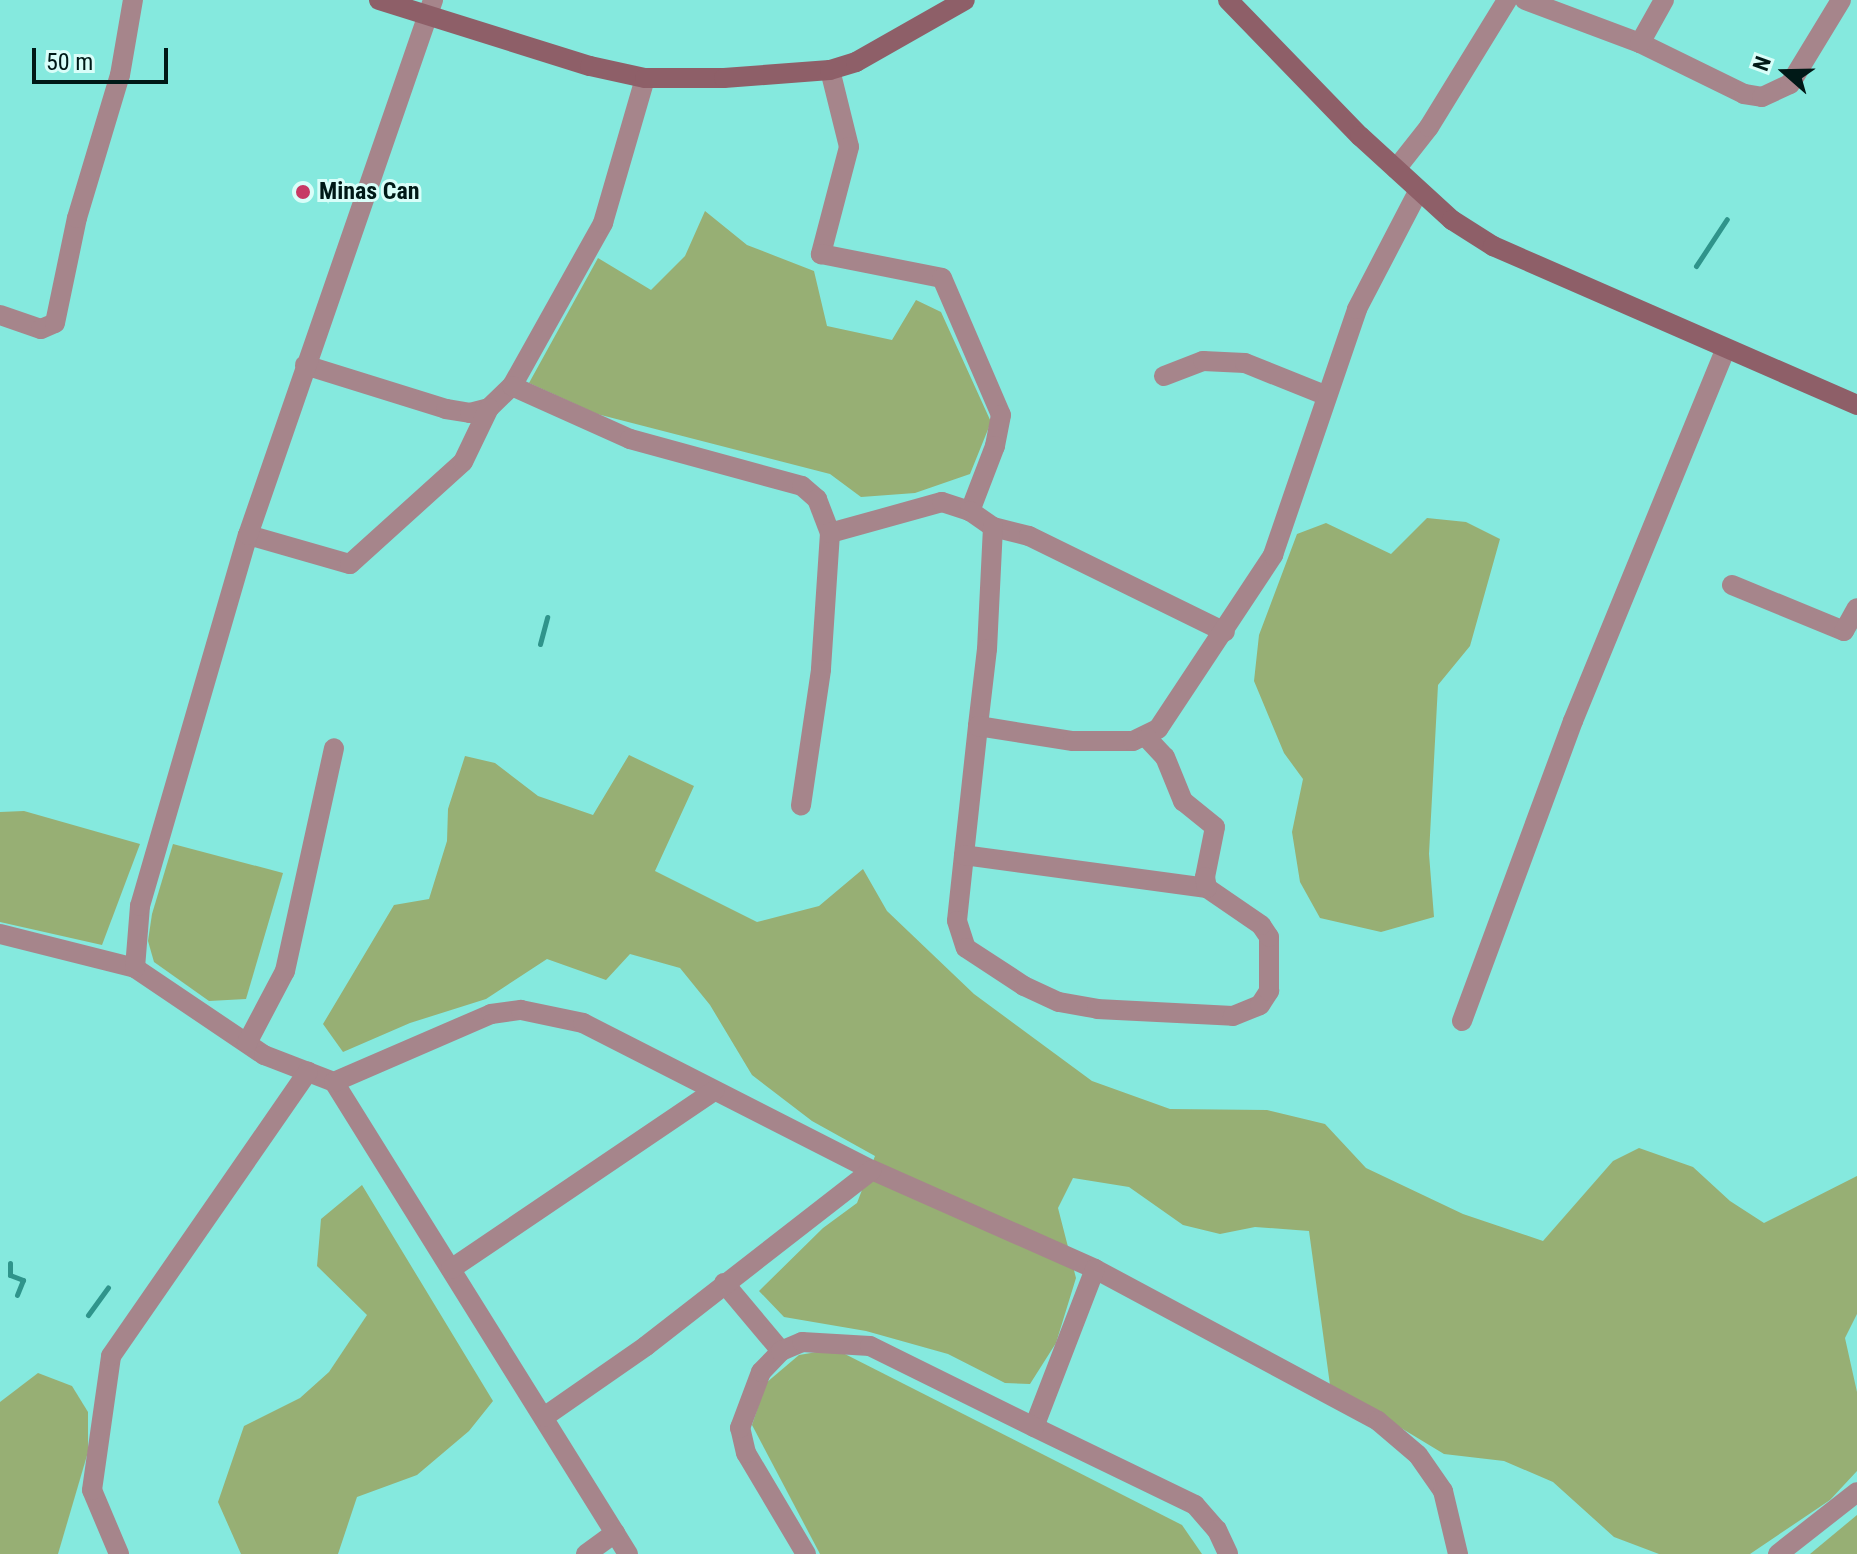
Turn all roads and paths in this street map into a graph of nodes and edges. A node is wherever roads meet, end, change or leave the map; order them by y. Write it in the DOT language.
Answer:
graph roads {
  1 [pos="133,0"];
  2 [pos="379,0"];
  3 [pos="965,0"];
  4 [pos="1228,0"];
  5 [pos="1507,0"];
  6 [pos="1525,0"];
  7 [pos="1664,0"];
  8 [pos="1841,0"];
  9 [pos="430,7"];
  10 [pos="1640,43"];
  11 [pos="830,70"];
  12 [pos="645,78"];
  13 [pos="1396,169"];
  14 [pos="1418,192"];
  15 [pos="0,315"];
  16 [pos="1725,350"];
  17 [pos="305,365"];
  18 [pos="1164,376"];
  19 [pos="512,386"];
  20 [pos="1327,396"];
  21 [pos="1857,405"];
  22 [pos="489,408"];
  23 [pos="970,511"];
  24 [pos="993,527"];
  25 [pos="830,533"];
  26 [pos="248,535"];
  27 [pos="1732,585"];
  28 [pos="1857,608"];
  29 [pos="1225,632"];
  30 [pos="978,726"];
  31 [pos="1147,738"];
  32 [pos="334,748"];
  33 [pos="801,806"];
  34 [pos="964,855"];
  35 [pos="1207,888"];
  36 [pos="0,934"];
  37 [pos="135,968"];
  38 [pos="1462,1021"];
  39 [pos="247,1043"];
  40 [pos="308,1072"];
  41 [pos="334,1082"];
  42 [pos="714,1091"];
  43 [pos="872,1170"];
  44 [pos="451,1269"];
  45 [pos="1095,1269"];
  46 [pos="724,1283"];
  47 [pos="781,1351"];
  48 [pos="544,1417"];
  49 [pos="1034,1427"];
  50 [pos="1857,1492"];
  51 [pos="615,1533"];
  52 [pos="119,1554"];
  53 [pos="586,1554"];
  54 [pos="628,1554"];
  55 [pos="806,1554"];
  56 [pos="1228,1554"];
  57 [pos="1458,1554"];
  58 [pos="1778,1554"];
  1 -- 15 [label="street"];
  2 -- 9 [label="main road"];
  3 -- 11 [label="main road"];
  4 -- 13 [label="main road"];
  5 -- 13 [label="street"];
  6 -- 10 [label="street"];
  7 -- 10 [label="street"];
  8 -- 10 [label="street"];
  9 -- 12 [label="main road"];
  9 -- 17 [label="street"];
  11 -- 12 [label="main road"];
  11 -- 23 [label="street"];
  12 -- 19 [label="street"];
  13 -- 14 [label="main road"];
  14 -- 16 [label="main road"];
  14 -- 20 [label="street"];
  16 -- 21 [label="main road"];
  16 -- 38 [label="street"];
  17 -- 22 [label="street"];
  17 -- 26 [label="street"];
  18 -- 20 [label="street"];
  19 -- 22 [label="street"];
  19 -- 25 [label="street"];
  20 -- 29 [label="street"];
  22 -- 26 [label="street"];
  23 -- 24 [label="street"];
  23 -- 25 [label="street"];
  24 -- 29 [label="street"];
  24 -- 30 [label="street"];
  25 -- 33 [label="street"];
  26 -- 37 [label="street"];
  27 -- 28 [label="street"];
  29 -- 31 [label="street"];
  30 -- 31 [label="street"];
  30 -- 34 [label="street"];
  31 -- 35 [label="street"];
  32 -- 39 [label="street"];
  34 -- 35 [label="street"];
  34 -- 35 [label="street"];
  36 -- 37 [label="street"];
  37 -- 39 [label="street"];
  39 -- 40 [label="street"];
  40 -- 41 [label="street"];
  40 -- 52 [label="street"];
  41 -- 42 [label="street"];
  41 -- 44 [label="street"];
  42 -- 43 [label="street"];
  42 -- 44 [label="street"];
  43 -- 45 [label="street"];
  43 -- 46 [label="street"];
  44 -- 48 [label="street"];
  45 -- 49 [label="street"];
  45 -- 57 [label="street"];
  46 -- 47 [label="street"];
  46 -- 48 [label="street"];
  47 -- 49 [label="street"];
  47 -- 55 [label="street"];
  48 -- 51 [label="street"];
  49 -- 56 [label="street"];
  50 -- 58 [label="street"];
  51 -- 53 [label="street"];
  51 -- 54 [label="street"];
}
